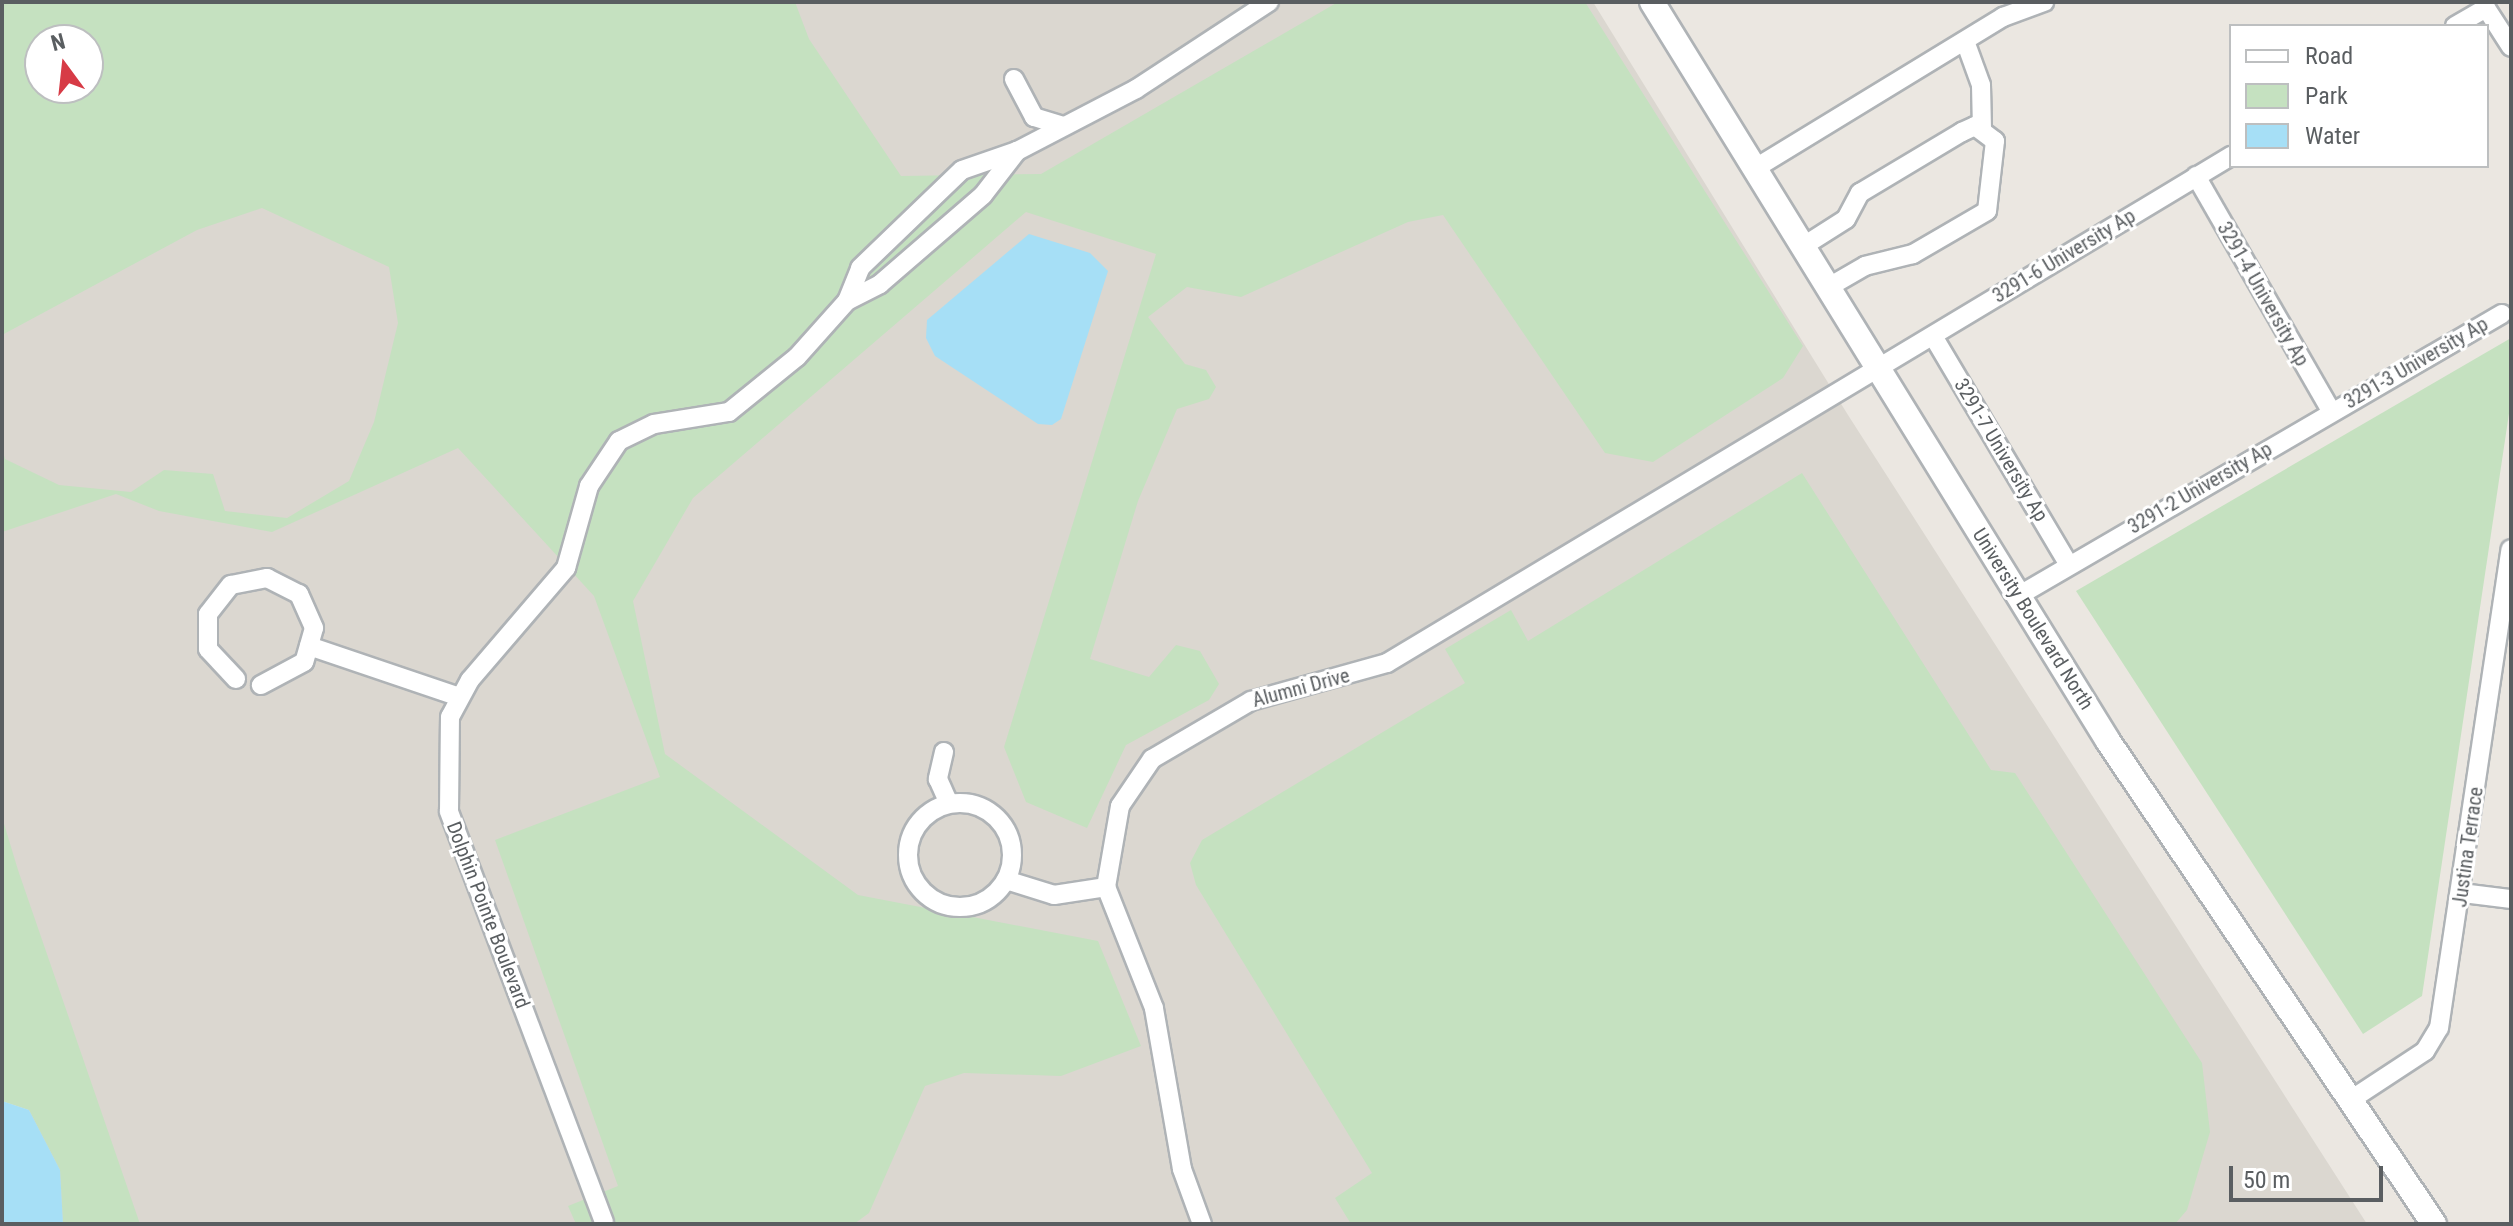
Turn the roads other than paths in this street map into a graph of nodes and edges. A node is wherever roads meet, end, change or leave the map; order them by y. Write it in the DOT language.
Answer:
graph roads {
  1 [pos="1269,2"];
  2 [pos="1652,2"];
  3 [pos="2044,2"];
  4 [pos="2458,24"];
  5 [pos="1965,41"];
  6 [pos="2511,47"];
  7 [pos="1014,79"];
  8 [pos="1064,126"];
  9 [pos="1982,129"];
  10 [pos="1017,151"];
  11 [pos="2229,157"];
  12 [pos="1754,169"];
  13 [pos="2196,176"];
  14 [pos="1802,247"];
  15 [pos="1827,288"];
  16 [pos="847,301"];
  17 [pos="2502,314"];
  18 [pos="1933,336"];
  19 [pos="1875,365"];
  20 [pos="2331,411"];
  21 [pos="2511,549"];
  22 [pos="2069,565"];
  23 [pos="2018,596"];
  24 [pos="309,646"];
  25 [pos="236,679"];
  26 [pos="261,685"];
  27 [pos="460,697"];
  28 [pos="944,752"];
  29 [pos="949,804"];
  30 [pos="1006,880"];
  31 [pos="1106,887"];
  32 [pos="2462,893"];
  33 [pos="2511,899"];
  34 [pos="2349,1101"];
  35 [pos="604,1222"];
  36 [pos="1202,1224"];
  37 [pos="2434,1224"];
  1 -- 8 [label="street, Dolphin Pointe Boulevard"];
  2 -- 12 [label="main road, University Boulevard North"];
  3 -- 5 [label="street"];
  4 -- 6 [label="street"];
  5 -- 9 [label="street"];
  5 -- 12 [label="street"];
  7 -- 8 [label="street"];
  8 -- 10 [label="street, Dolphin Pointe Boulevard"];
  9 -- 14 [label="street"];
  9 -- 15 [label="street"];
  10 -- 16 [label="street, Dolphin Pointe Boulevard"];
  10 -- 16 [label="street"];
  11 -- 13 [label="street, 3291-6 University Ap"];
  12 -- 14 [label="main road, University Boulevard North"];
  13 -- 18 [label="street, 3291-6 University Ap"];
  13 -- 20 [label="street, 3291-4 University Ap"];
  14 -- 15 [label="main road, University Boulevard North"];
  15 -- 19 [label="main road, University Boulevard North"];
  16 -- 27 [label="street, Dolphin Pointe Boulevard"];
  17 -- 20 [label="street, 3291-3 University Ap"];
  18 -- 19 [label="street, 3291-6 University Ap"];
  18 -- 22 [label="street, 3291-7 University Ap"];
  19 -- 23 [label="main road, University Boulevard North"];
  19 -- 31 [label="street, Alumni Drive"];
  20 -- 22 [label="street, 3291-2 University Ap"];
  21 -- 32 [label="street, Justina Terrace"];
  22 -- 23 [label="street, 3291-2 University Ap"];
  23 -- 34 [label="main road, University Boulevard North"];
  24 -- 25 [label="street"];
  24 -- 26 [label="street"];
  24 -- 27 [label="street"];
  27 -- 35 [label="street, Dolphin Pointe Boulevard"];
  28 -- 29 [label="street"];
  29 -- 30 [label="street"];
  29 -- 30 [label="street"];
  30 -- 31 [label="street"];
  31 -- 36 [label="street"];
  32 -- 33 [label="street"];
  32 -- 34 [label="street, Justina Terrace"];
  34 -- 37 [label="main road, University Boulevard North"];
}
